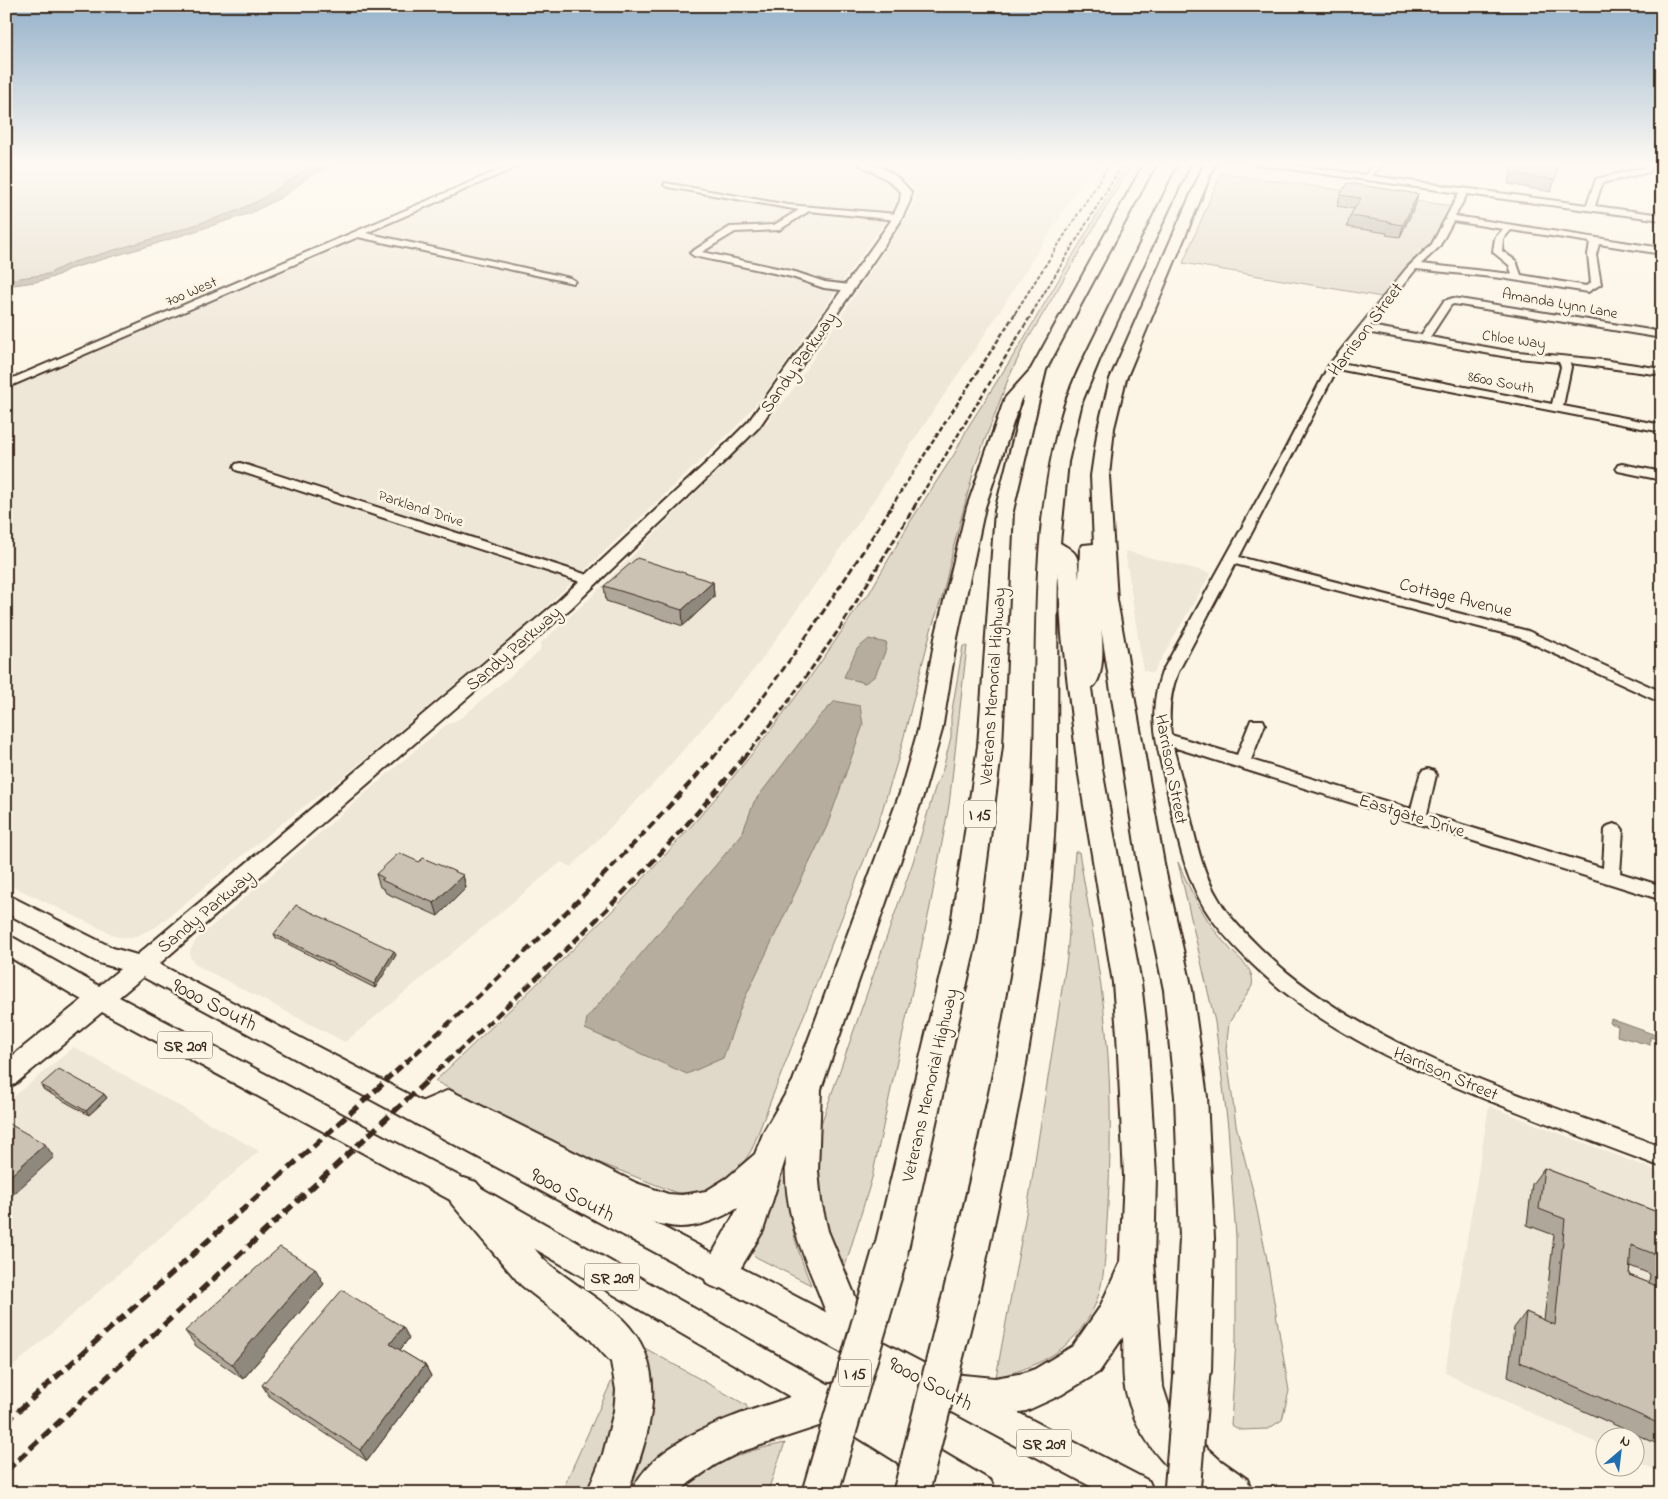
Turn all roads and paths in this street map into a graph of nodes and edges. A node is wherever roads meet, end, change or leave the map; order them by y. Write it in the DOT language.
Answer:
graph roads {
  1 [pos="363,232"];
  2 [pos="728,232"];
  3 [pos="888,232"];
  4 [pos="1113,232"];
  5 [pos="1151,232"];
  6 [pos="1181,232"];
  7 [pos="1444,232"];
  8 [pos="1504,232"];
  9 [pos="1542,232"];
  10 [pos="358,234"];
  11 [pos="1595,240"];
  12 [pos="1662,251"];
  13 [pos="1414,266"];
  14 [pos="1517,277"];
  15 [pos="570,281"];
  16 [pos="850,288"];
  17 [pos="1362,328"];
  18 [pos="1662,335"];
  19 [pos="1424,339"];
  20 [pos="1564,360"];
  21 [pos="1334,365"];
  22 [pos="1038,370"];
  23 [pos="1662,372"];
  24 [pos="6,385"];
  25 [pos="1556,408"];
  26 [pos="1662,429"];
  27 [pos="1102,452"];
  28 [pos="240,467"];
  29 [pos="1622,468"];
  30 [pos="1662,476"];
  31 [pos="1049,545"];
  32 [pos="1231,559"];
  33 [pos="592,581"];
  34 [pos="1662,698"];
  35 [pos="1082,706"];
  36 [pos="1257,724"];
  37 [pos="1163,738"];
  38 [pos="1242,762"];
  39 [pos="1428,775"];
  40 [pos="1418,817"];
  41 [pos="1614,830"];
  42 [pos="1611,877"];
  43 [pos="1662,893"];
  44 [pos="6,902"];
  45 [pos="6,944"];
  46 [pos="141,965"];
  47 [pos="101,998"];
  48 [pos="6,1076"];
  49 [pos="807,1086"];
  50 [pos="427,1114"];
  51 [pos="1662,1157"];
  52 [pos="766,1165"];
  53 [pos="464,1193"];
  54 [pos="1137,1262"];
  55 [pos="719,1272"];
  56 [pos="857,1345"];
  57 [pos="952,1393"];
  58 [pos="886,1401"];
  59 [pos="831,1403"];
  60 [pos="914,1453"];
  61 [pos="607,1493"];
  62 [pos="651,1493"];
  63 [pos="820,1493"];
  64 [pos="911,1493"];
  65 [pos="934,1493"];
  66 [pos="979,1493"];
  67 [pos="1137,1493"];
  68 [pos="1182,1493"];
  69 [pos="1233,1493"];
  1 -- 10 [label="street, 700 West"];
  2 -- 16 [label="street"];
  3 -- 16 [label="main road, Sandy Parkway"];
  4 -- 22 [label="highway, Veterans Memorial Highway / I 15"];
  5 -- 31 [label="highway"];
  6 -- 27 [label="highway"];
  7 -- 13 [label="street, Harrison Street"];
  8 -- 14 [label="street"];
  9 -- 11 [label="street"];
  10 -- 15 [label="street"];
  10 -- 24 [label="street, 700 West"];
  11 -- 12 [label="street"];
  11 -- 14 [label="street"];
  13 -- 14 [label="street"];
  13 -- 17 [label="street, Harrison Street"];
  16 -- 33 [label="main road, Sandy Parkway"];
  17 -- 19 [label="street, Chloe Way"];
  17 -- 21 [label="street, Harrison Street"];
  18 -- 19 [label="street, Amanda Lynn Lane"];
  19 -- 20 [label="street, Chloe Way"];
  20 -- 23 [label="street, Chloe Way"];
  20 -- 25 [label="street"];
  21 -- 25 [label="street, 8600 South"];
  21 -- 32 [label="street, Harrison Street"];
  22 -- 49 [label="highway"];
  22 -- 63 [label="highway, Veterans Memorial Highway / I 15, bridge"];
  25 -- 26 [label="street, 8600 South"];
  27 -- 35 [label="highway"];
  27 -- 68 [label="highway, bridge"];
  28 -- 33 [label="street, Parkland Drive"];
  29 -- 30 [label="street"];
  31 -- 35 [label="highway"];
  31 -- 64 [label="highway, bridge"];
  32 -- 34 [label="street, Cottage Avenue"];
  32 -- 37 [label="street, Harrison Street"];
  33 -- 46 [label="main road, Sandy Parkway"];
  35 -- 54 [label="highway"];
  36 -- 38 [label="street"];
  37 -- 38 [label="street, Eastgate Drive"];
  37 -- 51 [label="street, Harrison Street"];
  38 -- 40 [label="street, Eastgate Drive"];
  39 -- 40 [label="street"];
  40 -- 42 [label="street, Eastgate Drive"];
  41 -- 42 [label="street"];
  42 -- 43 [label="street, Eastgate Drive"];
  44 -- 46 [label="main road, 9000 South / SR 209"];
  45 -- 47 [label="main road, SR 209"];
  46 -- 47 [label="main road, Sandy Parkway"];
  46 -- 50 [label="main road, 9000 South / SR 209"];
  47 -- 48 [label="main road, Sandy Parkway"];
  47 -- 53 [label="main road, SR 209"];
  49 -- 52 [label="highway"];
  49 -- 56 [label="highway"];
  50 -- 52 [label="highway"];
  50 -- 55 [label="main road, 9000 South / SR 209"];
  52 -- 55 [label="highway"];
  53 -- 59 [label="main road, SR 209"];
  53 -- 61 [label="highway"];
  54 -- 57 [label="highway"];
  54 -- 69 [label="highway"];
  55 -- 56 [label="main road, 9000 South / SR 209"];
  56 -- 57 [label="main road, 9000 South / SR 209"];
  56 -- 58 [label="highway"];
  57 -- 58 [label="highway"];
  57 -- 67 [label="main road, 9000 South / SR 209"];
  58 -- 59 [label="highway"];
  58 -- 60 [label="highway"];
  59 -- 60 [label="main road, SR 209"];
  59 -- 62 [label="highway"];
  60 -- 65 [label="highway"];
  60 -- 66 [label="main road, SR 209"];
}
